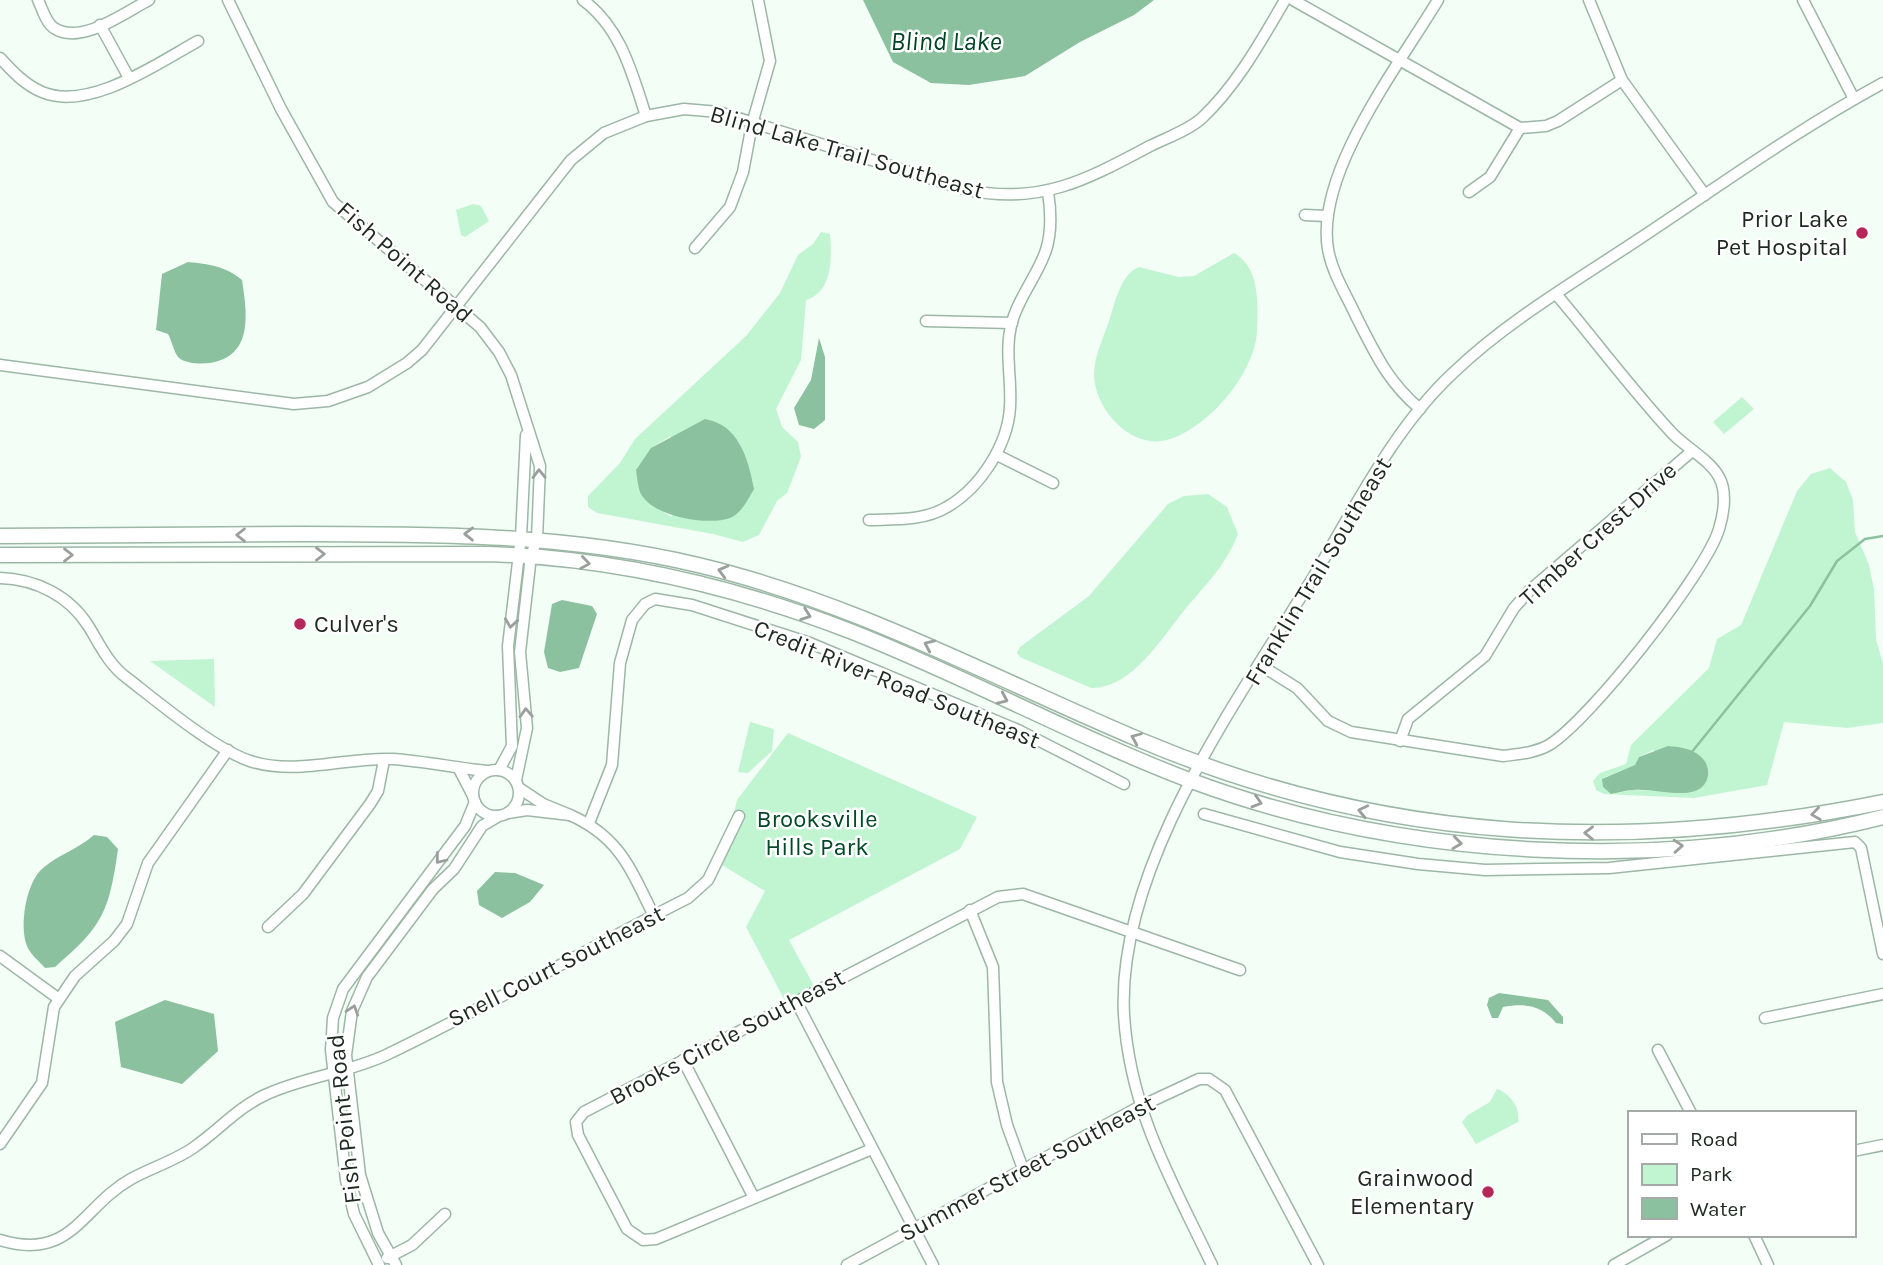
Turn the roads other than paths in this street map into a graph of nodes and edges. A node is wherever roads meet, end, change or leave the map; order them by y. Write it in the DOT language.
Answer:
graph roads {
  1 [pos="38,0"];
  2 [pos="149,0"];
  3 [pos="228,0"];
  4 [pos="583,0"];
  5 [pos="758,0"];
  6 [pos="1285,0"];
  7 [pos="1293,0"];
  8 [pos="1438,0"];
  9 [pos="1589,0"];
  10 [pos="1803,0"];
  11 [pos="100,25"];
  12 [pos="198,41"];
  13 [pos="0,58"];
  14 [pos="1402,60"];
  15 [pos="129,78"];
  16 [pos="1622,80"];
  17 [pos="1883,83"];
  18 [pos="1854,99"];
  19 [pos="646,116"];
  20 [pos="752,124"];
  21 [pos="1520,128"];
  22 [pos="1048,192"];
  23 [pos="1469,192"];
  24 [pos="1704,195"];
  25 [pos="1304,215"];
  26 [pos="1326,216"];
  27 [pos="695,248"];
  28 [pos="1556,294"];
  29 [pos="455,305"];
  30 [pos="926,321"];
  31 [pos="1012,323"];
  32 [pos="0,365"];
  33 [pos="1420,409"];
  34 [pos="525,411"];
  35 [pos="1691,452"];
  36 [pos="997,455"];
  37 [pos="1053,483"];
  38 [pos="869,520"];
  39 [pos="0,536"];
  40 [pos="522,537"];
  41 [pos="537,538"];
  42 [pos="0,555"];
  43 [pos="524,555"];
  44 [pos="0,579"];
  45 [pos="1260,665"];
  46 [pos="1400,741"];
  47 [pos="228,750"];
  48 [pos="384,760"];
  49 [pos="1199,764"];
  50 [pos="459,769"];
  51 [pos="493,771"];
  52 [pos="1192,781"];
  53 [pos="1124,783"];
  54 [pos="517,784"];
  55 [pos="474,799"];
  56 [pos="1883,802"];
  57 [pos="503,814"];
  58 [pos="1204,814"];
  59 [pos="570,815"];
  60 [pos="739,816"];
  61 [pos="1883,817"];
  62 [pos="589,823"];
  63 [pos="970,910"];
  64 [pos="654,916"];
  65 [pos="268,927"];
  66 [pos="1132,932"];
  67 [pos="1883,954"];
  68 [pos="0,956"];
  69 [pos="1240,971"];
  70 [pos="1883,994"];
  71 [pos="59,999"];
  72 [pos="796,1001"];
  73 [pos="1765,1018"];
  74 [pos="1658,1050"];
  75 [pos="683,1060"];
  76 [pos="347,1067"];
  77 [pos="334,1072"];
  78 [pos="1139,1107"];
  79 [pos="1690,1111"];
  80 [pos="0,1144"];
  81 [pos="1883,1145"];
  82 [pos="872,1149"];
  83 [pos="1855,1151"];
  84 [pos="1023,1169"];
  85 [pos="754,1198"];
  86 [pos="445,1214"];
  87 [pos="914,1227"];
  88 [pos="1663,1237"];
  89 [pos="1755,1237"];
  90 [pos="0,1240"];
  91 [pos="393,1261"];
  92 [pos="377,1264"];
  93 [pos="847,1265"];
  94 [pos="933,1265"];
  95 [pos="1212,1265"];
  96 [pos="1318,1265"];
  97 [pos="1614,1265"];
  98 [pos="1768,1265"];
  1 -- 11 [label="street"];
  2 -- 11 [label="street"];
  3 -- 29 [label="street, Fish Point Road"];
  4 -- 19 [label="street"];
  5 -- 20 [label="street"];
  6 -- 22 [label="street, Blind Lake Trail Southeast"];
  7 -- 14 [label="street"];
  8 -- 14 [label="street"];
  9 -- 16 [label="street"];
  10 -- 18 [label="street"];
  11 -- 15 [label="street"];
  12 -- 15 [label="street"];
  13 -- 15 [label="street"];
  14 -- 21 [label="street"];
  14 -- 26 [label="street"];
  16 -- 21 [label="street"];
  16 -- 24 [label="street"];
  17 -- 18 [label="street, Franklin Trail Southeast"];
  18 -- 24 [label="street, Franklin Trail Southeast"];
  19 -- 20 [label="street, Blind Lake Trail Southeast"];
  19 -- 29 [label="street, Blind Lake Trail Southeast"];
  20 -- 22 [label="street, Blind Lake Trail Southeast"];
  20 -- 27 [label="street"];
  21 -- 23 [label="street"];
  22 -- 31 [label="street"];
  24 -- 28 [label="street, Franklin Trail Southeast"];
  25 -- 26 [label="street"];
  26 -- 33 [label="street"];
  28 -- 33 [label="street, Franklin Trail Southeast"];
  28 -- 35 [label="street"];
  29 -- 32 [label="street, Blind Lake Trail Southeast"];
  29 -- 34 [label="street, Fish Point Road"];
  30 -- 31 [label="street"];
  31 -- 36 [label="street"];
  33 -- 45 [label="street, Franklin Trail Southeast"];
  34 -- 40 [label="street, Fish Point Road"];
  41 -- 34 [label="street, Fish Point Road, one-way"];
  35 -- 46 [label="street, Timber Crest Drive"];
  35 -- 46 [label="street"];
  36 -- 37 [label="street"];
  36 -- 38 [label="street"];
  40 -- 39 [label="main road, one-way"];
  40 -- 41 [label="main road"];
  40 -- 43 [label="street, Fish Point Road"];
  41 -- 43 [label="street, Fish Point Road"];
  49 -- 41 [label="main road, one-way"];
  42 -- 43 [label="main road, one-way"];
  43 -- 51 [label="street, Fish Point Road, one-way"];
  43 -- 52 [label="main road, one-way"];
  54 -- 43 [label="street, Fish Point Road, one-way"];
  44 -- 47 [label="street"];
  45 -- 46 [label="street"];
  45 -- 49 [label="street, Franklin Trail Southeast"];
  47 -- 48 [label="street"];
  47 -- 71 [label="street"];
  48 -- 50 [label="street"];
  48 -- 65 [label="street"];
  49 -- 52 [label="street, Franklin Trail Southeast"];
  56 -- 49 [label="main road, one-way"];
  50 -- 51 [label="street"];
  50 -- 55 [label="street"];
  51 -- 54 [label="street"];
  51 -- 55 [label="street"];
  52 -- 61 [label="main road, one-way"];
  52 -- 66 [label="street, Franklin Trail Southeast"];
  53 -- 62 [label="street, Credit River Road Southeast"];
  54 -- 57 [label="street"];
  54 -- 59 [label="street"];
  55 -- 57 [label="street"];
  55 -- 77 [label="street, Fish Point Road, one-way"];
  57 -- 59 [label="street"];
  76 -- 57 [label="street, Fish Point Road, one-way"];
  58 -- 67 [label="street"];
  59 -- 62 [label="street"];
  60 -- 64 [label="street, Snell Court Southeast"];
  62 -- 64 [label="street"];
  63 -- 66 [label="street, Brooks Circle Southeast"];
  63 -- 72 [label="street, Brooks Circle Southeast"];
  63 -- 84 [label="street"];
  64 -- 76 [label="street, Snell Court Southeast"];
  66 -- 69 [label="street, Brooks Circle Southeast"];
  66 -- 78 [label="street, Franklin Trail Southeast"];
  68 -- 71 [label="street"];
  70 -- 73 [label="street"];
  71 -- 80 [label="street"];
  72 -- 75 [label="street, Brooks Circle Southeast"];
  72 -- 82 [label="street"];
  74 -- 79 [label="street"];
  75 -- 85 [label="street"];
  75 -- 85 [label="street, Brooks Circle Southeast"];
  76 -- 77 [label="street, Snell Court Southeast"];
  76 -- 91 [label="street, Fish Point Road"];
  77 -- 90 [label="street, Snell Court Southeast"];
  77 -- 92 [label="street, Fish Point Road"];
  78 -- 84 [label="street, Summer Street Southeast"];
  78 -- 95 [label="street, Franklin Trail Southeast"];
  78 -- 96 [label="street, Summer Street Southeast"];
  81 -- 83 [label="street"];
  82 -- 85 [label="street, Brooks Circle Southeast"];
  82 -- 87 [label="street"];
  84 -- 87 [label="street, Summer Street Southeast"];
  86 -- 91 [label="street"];
  87 -- 93 [label="street, Summer Street Southeast"];
  87 -- 94 [label="street"];
  88 -- 97 [label="street"];
  89 -- 98 [label="street"];
  91 -- 92 [label="street"];
}
